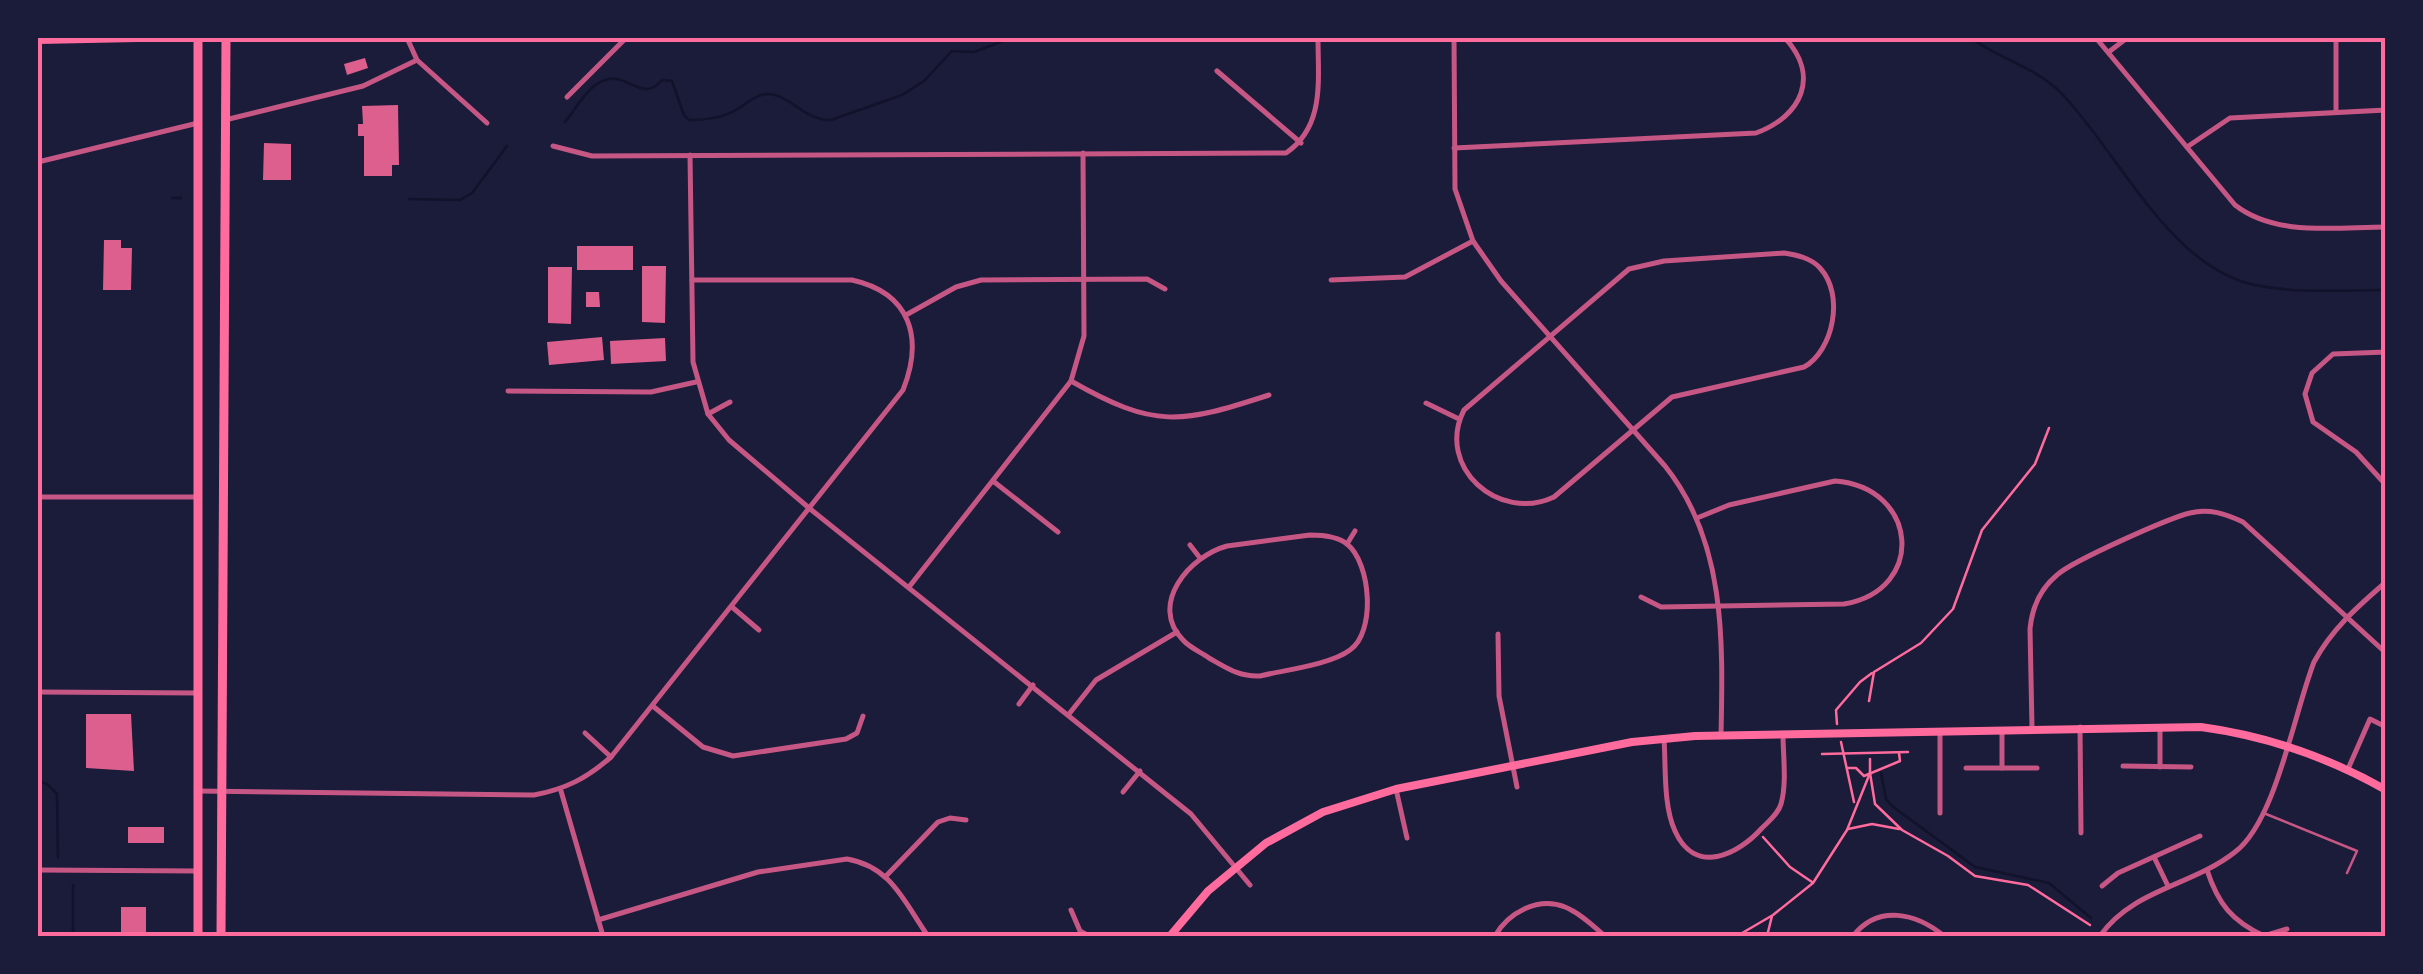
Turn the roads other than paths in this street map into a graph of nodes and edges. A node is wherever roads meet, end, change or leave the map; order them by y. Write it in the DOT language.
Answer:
graph roads {
  1 [pos="137,38"];
  2 [pos="198,38"];
  3 [pos="226,38"];
  4 [pos="407,38"];
  5 [pos="626,38"];
  6 [pos="1318,38"];
  7 [pos="1454,38"];
  8 [pos="1784,38"];
  9 [pos="2096,38"];
  10 [pos="2127,38"];
  11 [pos="2336,38"];
  12 [pos="38,40"];
  13 [pos="2110,51"];
  14 [pos="417,60"];
  15 [pos="1217,70"];
  16 [pos="567,96"];
  17 [pos="2386,110"];
  18 [pos="2336,112"];
  19 [pos="225,120"];
  20 [pos="198,123"];
  21 [pos="487,123"];
  22 [pos="1301,143"];
  23 [pos="553,146"];
  24 [pos="2187,147"];
  25 [pos="1454,148"];
  26 [pos="1084,153"];
  27 [pos="690,155"];
  28 [pos="38,162"];
  29 [pos="2386,227"];
  30 [pos="1472,241"];
  31 [pos="1084,279"];
  32 [pos="692,280"];
  33 [pos="1332,280"];
  34 [pos="1165,289"];
  35 [pos="906,315"];
  36 [pos="1550,336"];
  37 [pos="2386,352"];
  38 [pos="1071,381"];
  39 [pos="696,382"];
  40 [pos="508,391"];
  41 [pos="1269,395"];
  42 [pos="730,402"];
  43 [pos="1426,403"];
  44 [pos="708,414"];
  45 [pos="1460,419"];
  46 [pos="1633,428"];
  47 [pos="993,481"];
  48 [pos="2386,485"];
  49 [pos="38,497"];
  50 [pos="200,497"];
  51 [pos="809,508"];
  52 [pos="1698,518"];
  53 [pos="1355,531"];
  54 [pos="1058,532"];
  55 [pos="1347,544"];
  56 [pos="1190,546"];
  57 [pos="1200,558"];
  58 [pos="2386,582"];
  59 [pos="909,587"];
  60 [pos="1641,598"];
  61 [pos="1719,605"];
  62 [pos="732,607"];
  63 [pos="2346,618"];
  64 [pos="759,630"];
  65 [pos="1177,632"];
  66 [pos="1498,634"];
  67 [pos="2386,652"];
  68 [pos="1033,685"];
  69 [pos="38,692"];
  70 [pos="200,694"];
  71 [pos="1019,704"];
  72 [pos="654,707"];
  73 [pos="1069,714"];
  74 [pos="863,716"];
  75 [pos="2160,726"];
  76 [pos="2386,726"];
  77 [pos="2080,727"];
  78 [pos="2002,728"];
  79 [pos="2032,728"];
  80 [pos="1940,730"];
  81 [pos="585,733"];
  82 [pos="1783,733"];
  83 [pos="1721,735"];
  84 [pos="1664,738"];
  85 [pos="2286,746"];
  86 [pos="612,757"];
  87 [pos="1513,765"];
  88 [pos="2123,766"];
  89 [pos="2160,767"];
  90 [pos="2191,767"];
  91 [pos="1966,768"];
  92 [pos="2002,768"];
  93 [pos="2037,768"];
  94 [pos="2348,770"];
  95 [pos="1140,771"];
  96 [pos="1517,786"];
  97 [pos="1396,788"];
  98 [pos="561,790"];
  99 [pos="2386,790"];
  100 [pos="198,792"];
  101 [pos="221,792"];
  102 [pos="1123,792"];
  103 [pos="1940,813"];
  104 [pos="2264,814"];
  105 [pos="966,820"];
  106 [pos="2080,834"];
  107 [pos="2200,836"];
  108 [pos="1407,838"];
  109 [pos="2154,857"];
  110 [pos="1235,866"];
  111 [pos="38,870"];
  112 [pos="2208,870"];
  113 [pos="198,871"];
  114 [pos="2347,873"];
  115 [pos="886,875"];
  116 [pos="1250,885"];
  117 [pos="2102,886"];
  118 [pos="2168,887"];
  119 [pos="1071,910"];
  120 [pos="598,920"];
  121 [pos="2288,929"];
  122 [pos="198,936"];
  123 [pos="221,936"];
  124 [pos="603,936"];
  125 [pos="928,936"];
  126 [pos="1089,936"];
  127 [pos="1170,936"];
  128 [pos="1495,936"];
  129 [pos="1605,936"];
  130 [pos="1853,936"];
  131 [pos="1944,936"];
  132 [pos="2100,936"];
  1 -- 12 [label="main road"];
  2 -- 20 [label="highway"];
  3 -- 19 [label="highway"];
  4 -- 14 [label="street"];
  5 -- 16 [label="street"];
  6 -- 22 [label="street"];
  7 -- 25 [label="street"];
  8 -- 25 [label="street"];
  9 -- 13 [label="street"];
  10 -- 13 [label="street"];
  11 -- 18 [label="street"];
  13 -- 24 [label="street"];
  14 -- 19 [label="street"];
  14 -- 21 [label="street"];
  15 -- 22 [label="street"];
  17 -- 18 [label="street"];
  18 -- 24 [label="street"];
  19 -- 101 [label="highway"];
  20 -- 28 [label="street"];
  20 -- 50 [label="highway"];
  22 -- 26 [label="street"];
  23 -- 27 [label="street"];
  24 -- 29 [label="street"];
  25 -- 30 [label="street"];
  26 -- 27 [label="street"];
  26 -- 31 [label="street"];
  27 -- 32 [label="street"];
  30 -- 33 [label="street"];
  30 -- 36 [label="street"];
  31 -- 34 [label="street"];
  31 -- 35 [label="street"];
  31 -- 38 [label="street"];
  32 -- 35 [label="street"];
  32 -- 39 [label="street"];
  35 -- 51 [label="street"];
  36 -- 45 [label="street"];
  36 -- 46 [label="street"];
  36 -- 46 [label="street"];
  37 -- 48 [label="street"];
  38 -- 41 [label="street"];
  38 -- 47 [label="street"];
  39 -- 40 [label="street"];
  39 -- 44 [label="street"];
  42 -- 44 [label="street"];
  43 -- 45 [label="street"];
  44 -- 51 [label="street"];
  45 -- 46 [label="street"];
  46 -- 52 [label="street"];
  47 -- 54 [label="street"];
  47 -- 59 [label="street"];
  49 -- 50 [label="street"];
  50 -- 70 [label="highway"];
  51 -- 59 [label="street"];
  51 -- 62 [label="street"];
  52 -- 61 [label="street"];
  52 -- 61 [label="street"];
  53 -- 55 [label="street"];
  55 -- 57 [label="street"];
  55 -- 65 [label="street"];
  56 -- 57 [label="street"];
  57 -- 65 [label="street"];
  58 -- 63 [label="street"];
  59 -- 68 [label="street"];
  60 -- 61 [label="street"];
  61 -- 83 [label="street"];
  62 -- 64 [label="street"];
  62 -- 72 [label="street"];
  63 -- 67 [label="street"];
  63 -- 79 [label="street"];
  63 -- 85 [label="street"];
  65 -- 73 [label="street"];
  66 -- 87 [label="street"];
  68 -- 71 [label="street"];
  68 -- 73 [label="street"];
  69 -- 70 [label="street"];
  70 -- 100 [label="highway"];
  72 -- 74 [label="street"];
  72 -- 86 [label="street"];
  73 -- 95 [label="street"];
  75 -- 77 [label="main road"];
  75 -- 85 [label="main road"];
  75 -- 89 [label="street"];
  76 -- 94 [label="street"];
  77 -- 79 [label="main road"];
  77 -- 106 [label="street"];
  78 -- 79 [label="main road"];
  78 -- 80 [label="main road"];
  78 -- 92 [label="street"];
  80 -- 82 [label="main road"];
  80 -- 103 [label="street"];
  81 -- 86 [label="street"];
  82 -- 83 [label="main road"];
  82 -- 84 [label="street"];
  83 -- 84 [label="main road"];
  84 -- 87 [label="main road"];
  85 -- 94 [label="main road"];
  85 -- 104 [label="street"];
  86 -- 98 [label="street"];
  87 -- 96 [label="street"];
  87 -- 97 [label="main road"];
  88 -- 89 [label="street"];
  89 -- 90 [label="street"];
  91 -- 92 [label="street"];
  92 -- 93 [label="street"];
  94 -- 99 [label="main road"];
  95 -- 102 [label="street"];
  95 -- 110 [label="street"];
  97 -- 108 [label="street"];
  97 -- 110 [label="main road"];
  98 -- 101 [label="street"];
  98 -- 120 [label="street"];
  100 -- 101 [label="street"];
  100 -- 113 [label="highway"];
  101 -- 123 [label="highway"];
  104 -- 112 [label="street"];
  104 -- 114 [label="lane"];
  105 -- 115 [label="street"];
  107 -- 109 [label="street"];
  109 -- 117 [label="street"];
  109 -- 118 [label="street"];
  110 -- 116 [label="street"];
  110 -- 127 [label="main road"];
  111 -- 113 [label="street"];
  112 -- 118 [label="street"];
  112 -- 121 [label="street"];
  113 -- 122 [label="highway"];
  115 -- 120 [label="street"];
  115 -- 125 [label="street"];
  118 -- 132 [label="street"];
  119 -- 126 [label="street"];
  120 -- 124 [label="street"];
  128 -- 129 [label="street"];
  130 -- 131 [label="street"];
}
